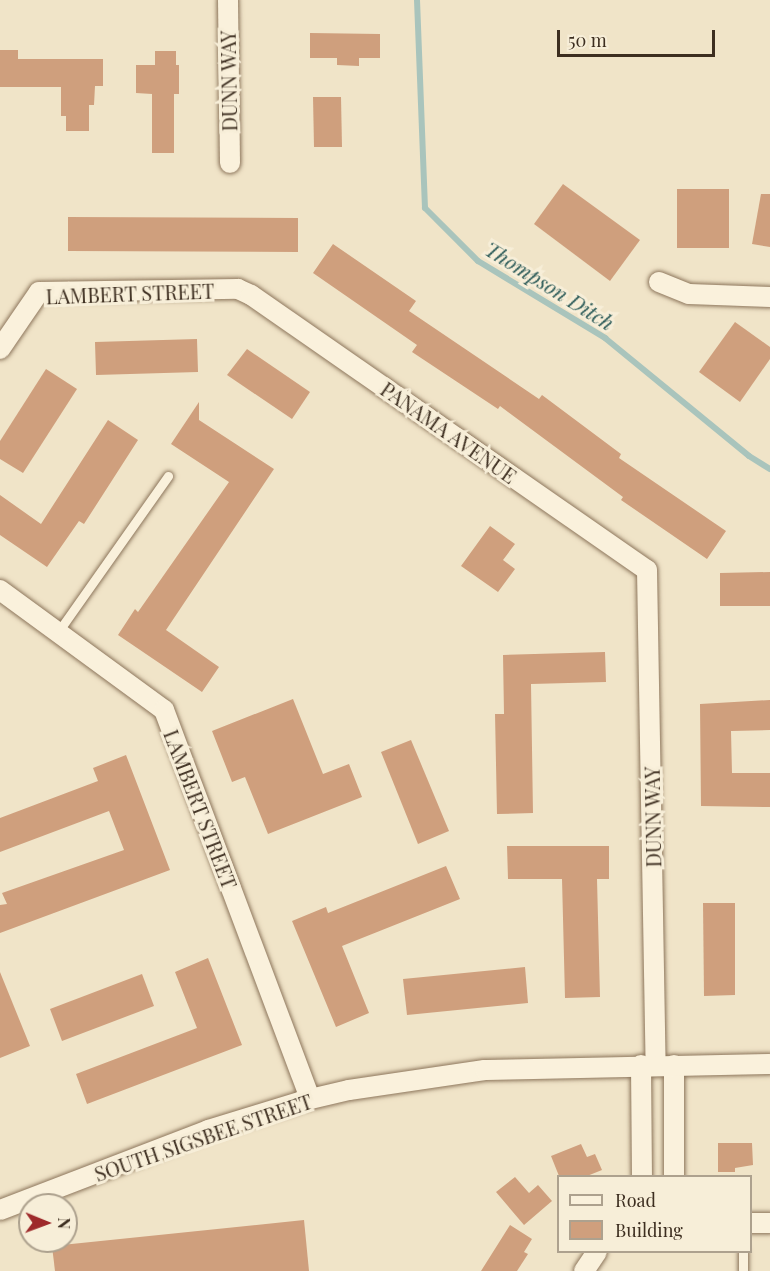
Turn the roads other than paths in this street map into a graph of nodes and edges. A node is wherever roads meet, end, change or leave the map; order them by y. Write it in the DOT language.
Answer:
graph roads {
  1 [pos="228,0"];
  2 [pos="230,163"];
  3 [pos="660,282"];
  4 [pos="251,295"];
  5 [pos="770,297"];
  6 [pos="0,349"];
  7 [pos="168,476"];
  8 [pos="647,570"];
  9 [pos="0,590"];
  10 [pos="58,632"];
  11 [pos="770,1064"];
  12 [pos="657,1065"];
  13 [pos="310,1098"];
  14 [pos="642,1175"];
  15 [pos="674,1175"];
  16 [pos="0,1210"];
  17 [pos="752,1223"];
  18 [pos="770,1223"];
  19 [pos="743,1253"];
  20 [pos="742,1271"];
  1 -- 2 [label="street, DUNN WAY"];
  3 -- 5 [label="street"];
  4 -- 6 [label="street, LAMBERT STREET"];
  4 -- 8 [label="street, PANAMA AVENUE"];
  7 -- 10 [label="lane"];
  8 -- 12 [label="street, DUNN WAY"];
  9 -- 10 [label="street, LAMBERT STREET"];
  10 -- 13 [label="street, LAMBERT STREET"];
  11 -- 12 [label="street, SOUTH SIGSBEE STREET"];
  12 -- 13 [label="street, SOUTH SIGSBEE STREET"];
  12 -- 14 [label="street"];
  12 -- 15 [label="street"];
  13 -- 16 [label="street, SOUTH SIGSBEE STREET"];
  17 -- 18 [label="street"];
  19 -- 20 [label="lane"];
}
